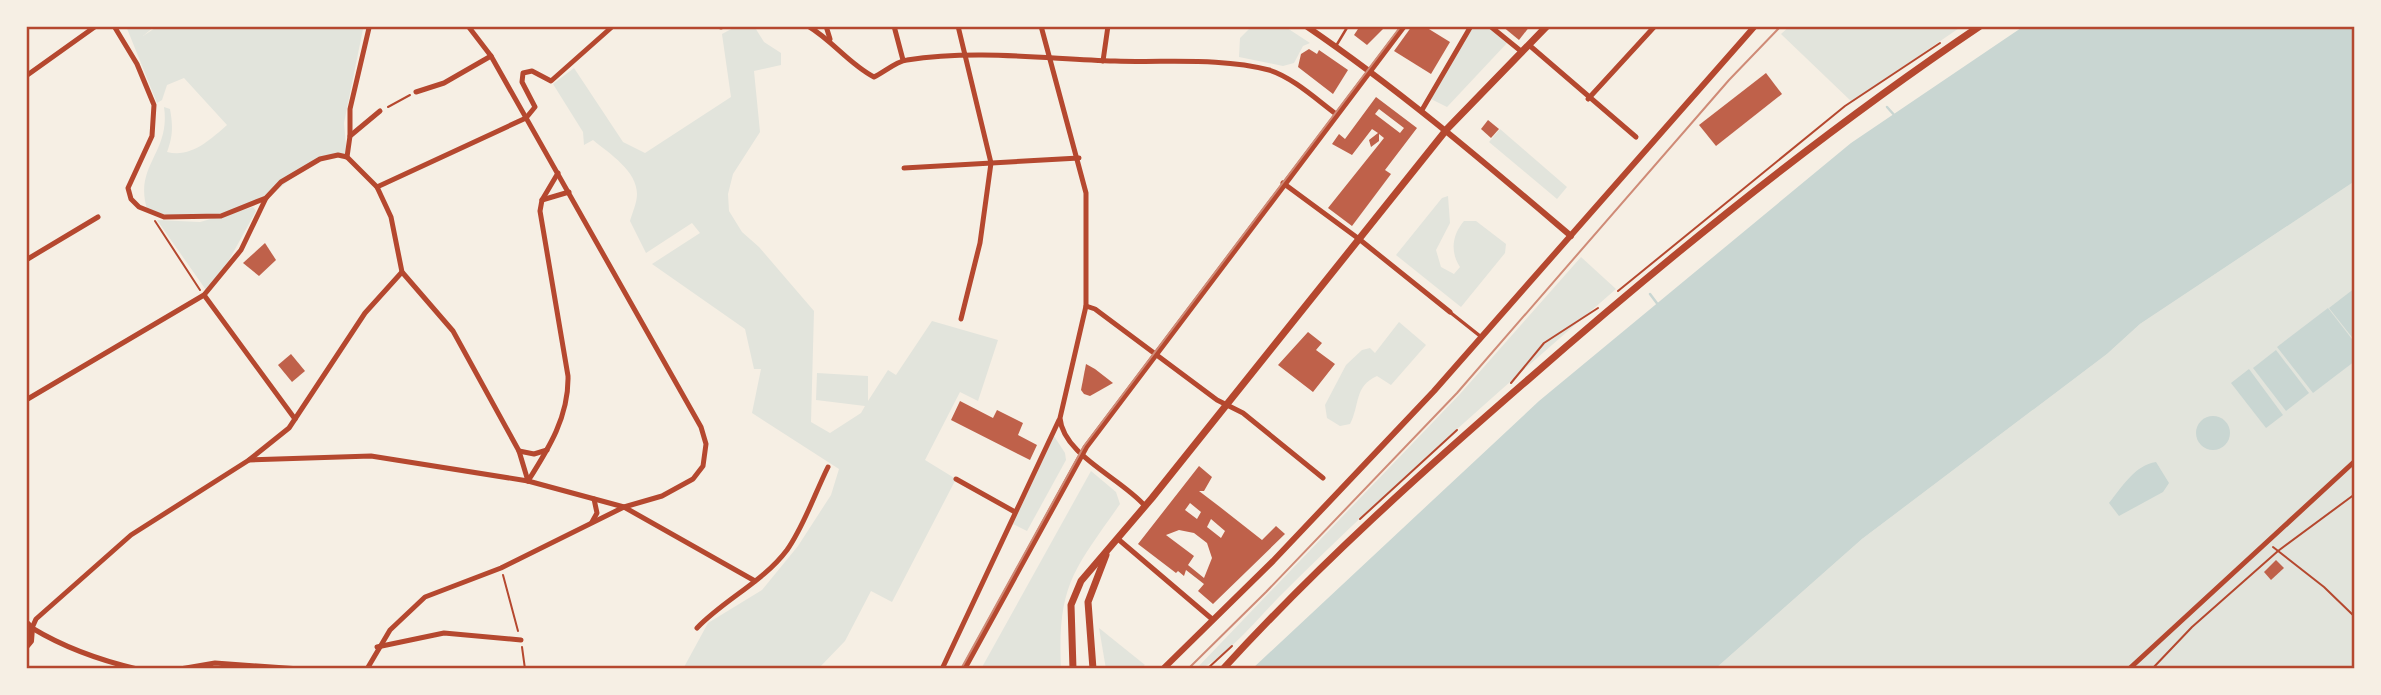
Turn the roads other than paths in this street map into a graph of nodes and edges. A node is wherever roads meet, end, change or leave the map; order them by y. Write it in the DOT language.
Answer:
graph roads {
  1 [pos="96,26"];
  2 [pos="114,26"];
  3 [pos="468,26"];
  4 [pos="613,26"];
  5 [pos="808,26"];
  6 [pos="826,26"];
  7 [pos="894,26"];
  8 [pos="958,26"];
  9 [pos="1041,26"];
  10 [pos="1108,26"];
  11 [pos="1306,26"];
  12 [pos="1348,26"];
  13 [pos="1404,26"];
  14 [pos="1471,26"];
  15 [pos="1490,26"];
  16 [pos="1547,26"];
  17 [pos="1656,26"];
  18 [pos="1755,26"];
  19 [pos="1980,26"];
  20 [pos="369,28"];
  21 [pos="830,39"];
  22 [pos="1529,45"];
  23 [pos="1336,46"];
  24 [pos="1522,52"];
  25 [pos="491,56"];
  26 [pos="1048,56"];
  27 [pos="965,57"];
  28 [pos="903,60"];
  29 [pos="1103,61"];
  30 [pos="1370,69"];
  31 [pos="26,76"];
  32 [pos="416,92"];
  33 [pos="1588,99"];
  34 [pos="1422,110"];
  35 [pos="380,111"];
  36 [pos="1336,114"];
  37 [pos="526,118"];
  38 [pos="1447,129"];
  39 [pos="350,136"];
  40 [pos="1636,137"];
  41 [pos="347,157"];
  42 [pos="1079,158"];
  43 [pos="991,163"];
  44 [pos="904,168"];
  45 [pos="558,173"];
  46 [pos="1283,183"];
  47 [pos="377,187"];
  48 [pos="569,192"];
  49 [pos="266,198"];
  50 [pos="542,200"];
  51 [pos="98,217"];
  52 [pos="1571,236"];
  53 [pos="1359,239"];
  54 [pos="26,260"];
  55 [pos="402,272"];
  56 [pos="204,295"];
  57 [pos="1086,306"];
  58 [pos="1450,312"];
  59 [pos="961,318"];
  60 [pos="1481,338"];
  61 [pos="1155,354"];
  62 [pos="26,400"];
  63 [pos="1226,405"];
  64 [pos="1060,418"];
  65 [pos="295,419"];
  66 [pos="547,450"];
  67 [pos="519,452"];
  68 [pos="1082,454"];
  69 [pos="248,460"];
  70 [pos="2355,461"];
  71 [pos="828,467"];
  72 [pos="1323,478"];
  73 [pos="956,479"];
  74 [pos="528,481"];
  75 [pos="594,499"];
  76 [pos="1145,506"];
  77 [pos="624,507"];
  78 [pos="1015,512"];
  79 [pos="590,524"];
  80 [pos="1118,539"];
  81 [pos="1108,551"];
  82 [pos="755,581"];
  83 [pos="1212,619"];
  84 [pos="26,622"];
  85 [pos="32,628"];
  86 [pos="697,628"];
  87 [pos="521,640"];
  88 [pos="26,647"];
  89 [pos="377,647"];
  90 [pos="136,669"];
  91 [pos="180,669"];
  92 [pos="300,669"];
  93 [pos="367,669"];
  94 [pos="942,669"];
  95 [pos="964,669"];
  96 [pos="1073,669"];
  97 [pos="1093,669"];
  98 [pos="1163,669"];
  99 [pos="1223,669"];
  100 [pos="2129,669"];
  1 -- 31 [label="street"];
  2 -- 49 [label="street"];
  3 -- 25 [label="street"];
  4 -- 37 [label="street"];
  5 -- 21 [label="street"];
  6 -- 21 [label="street"];
  7 -- 28 [label="street"];
  8 -- 27 [label="street"];
  9 -- 26 [label="street"];
  10 -- 29 [label="street"];
  11 -- 23 [label="street"];
  12 -- 23 [label="lane"];
  13 -- 30 [label="street"];
  14 -- 34 [label="street"];
  15 -- 24 [label="street"];
  16 -- 22 [label="main road"];
  17 -- 33 [label="street"];
  18 -- 52 [label="street"];
  19 -- 99 [label="main road"];
  20 -- 39 [label="street"];
  21 -- 28 [label="street"];
  22 -- 24 [label="main road"];
  22 -- 33 [label="street"];
  23 -- 30 [label="street"];
  24 -- 38 [label="main road"];
  25 -- 32 [label="street"];
  25 -- 37 [label="street"];
  26 -- 27 [label="street"];
  26 -- 29 [label="street"];
  26 -- 42 [label="street"];
  27 -- 28 [label="street"];
  27 -- 43 [label="street"];
  29 -- 36 [label="street"];
  30 -- 34 [label="street"];
  30 -- 36 [label="street"];
  33 -- 40 [label="street"];
  34 -- 38 [label="street"];
  35 -- 39 [label="street"];
  36 -- 46 [label="street"];
  37 -- 45 [label="street"];
  37 -- 47 [label="street"];
  38 -- 52 [label="street"];
  38 -- 53 [label="main road"];
  39 -- 41 [label="street"];
  41 -- 47 [label="street"];
  41 -- 49 [label="street"];
  42 -- 43 [label="street"];
  42 -- 57 [label="street"];
  43 -- 44 [label="street"];
  43 -- 59 [label="street"];
  45 -- 48 [label="street"];
  45 -- 50 [label="street"];
  46 -- 53 [label="street"];
  46 -- 61 [label="street"];
  47 -- 55 [label="street"];
  48 -- 50 [label="street"];
  48 -- 77 [label="street"];
  49 -- 56 [label="street"];
  50 -- 66 [label="street"];
  51 -- 54 [label="street"];
  52 -- 60 [label="street"];
  53 -- 58 [label="street"];
  53 -- 63 [label="main road"];
  55 -- 65 [label="street"];
  55 -- 67 [label="street"];
  56 -- 62 [label="street"];
  56 -- 65 [label="street"];
  57 -- 61 [label="street"];
  57 -- 64 [label="street"];
  58 -- 60 [label="street"];
  60 -- 83 [label="street"];
  61 -- 63 [label="street"];
  61 -- 68 [label="street"];
  63 -- 72 [label="street"];
  63 -- 76 [label="main road"];
  64 -- 68 [label="street"];
  64 -- 78 [label="street"];
  65 -- 69 [label="street"];
  66 -- 67 [label="street"];
  66 -- 74 [label="street"];
  67 -- 74 [label="street"];
  68 -- 76 [label="street"];
  68 -- 95 [label="street"];
  69 -- 74 [label="street"];
  69 -- 85 [label="street"];
  70 -- 100 [label="street"];
  71 -- 82 [label="street"];
  73 -- 78 [label="street"];
  74 -- 75 [label="street"];
  75 -- 77 [label="street"];
  75 -- 79 [label="street"];
  76 -- 80 [label="main road"];
  77 -- 79 [label="street"];
  77 -- 82 [label="street"];
  78 -- 94 [label="street"];
  79 -- 89 [label="street"];
  80 -- 81 [label="main road"];
  80 -- 83 [label="street"];
  81 -- 96 [label="main road"];
  81 -- 97 [label="main road"];
  82 -- 86 [label="street"];
  83 -- 98 [label="street"];
  84 -- 85 [label="street"];
  85 -- 88 [label="street"];
  85 -- 90 [label="street"];
  87 -- 89 [label="street"];
  89 -- 93 [label="street"];
  91 -- 92 [label="street"];
}
